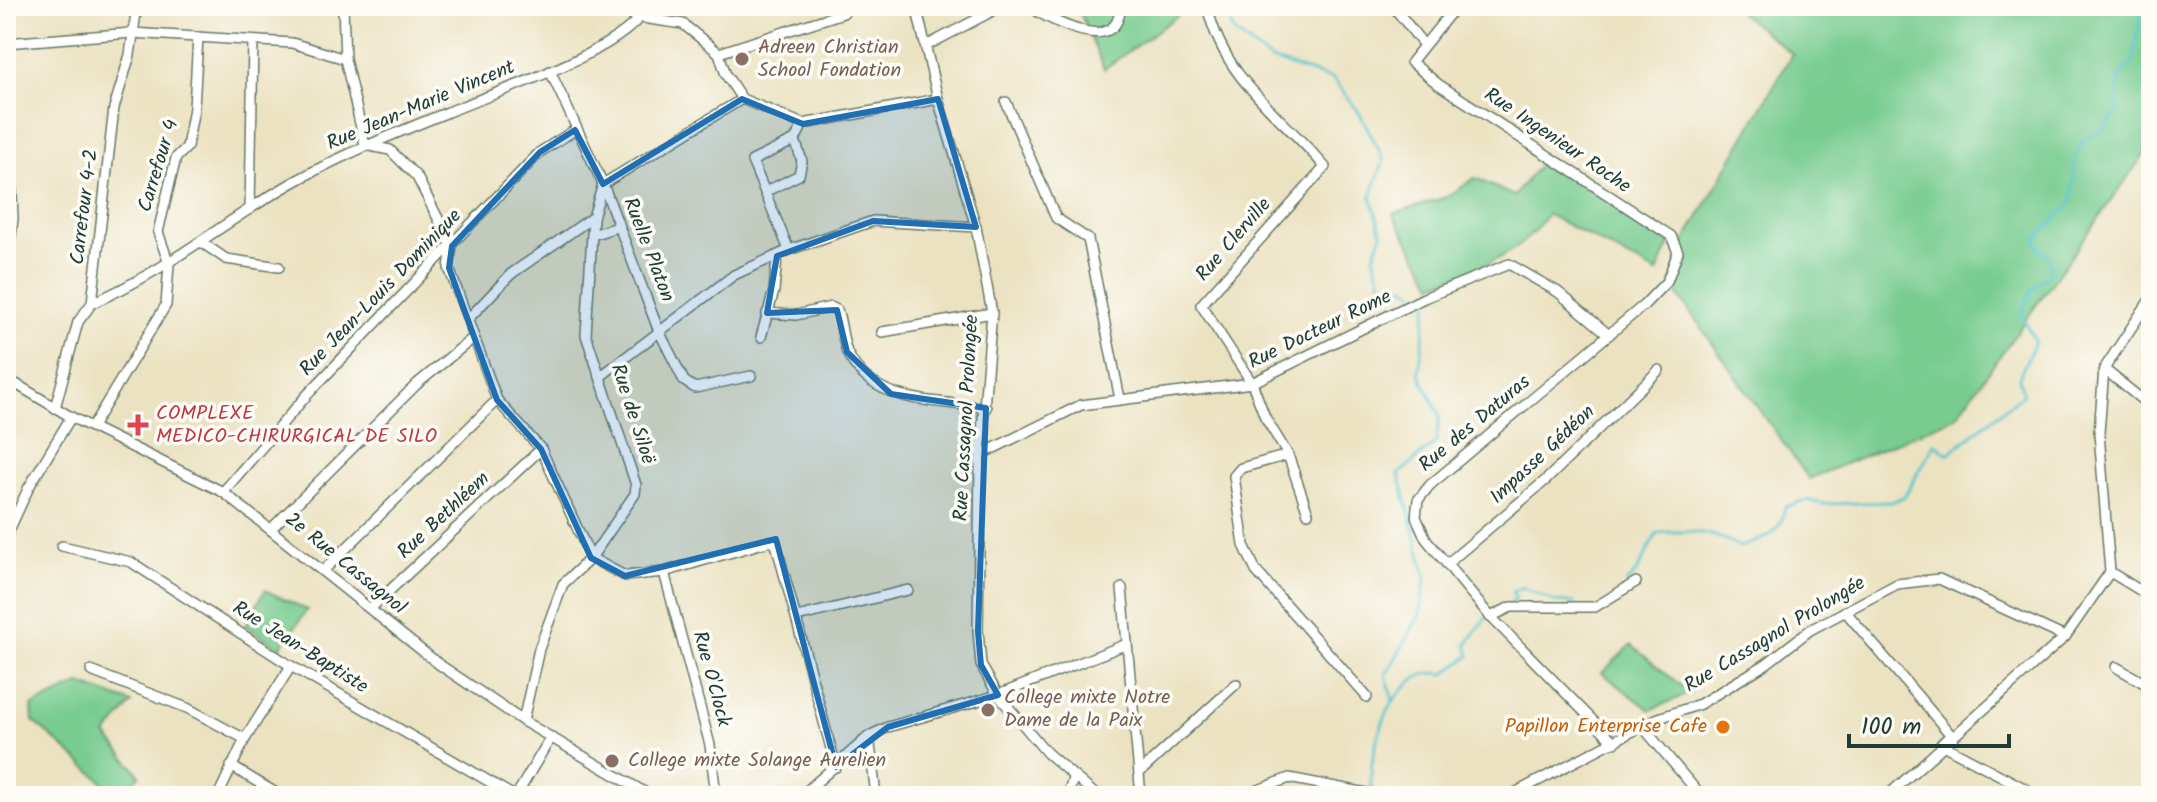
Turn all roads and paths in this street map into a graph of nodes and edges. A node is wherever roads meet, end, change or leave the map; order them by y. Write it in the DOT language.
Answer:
graph roads {
  1 [pos="137,6"];
  2 [pos="343,6"];
  3 [pos="607,6"];
  4 [pos="646,6"];
  5 [pos="850,6"];
  6 [pos="916,6"];
  7 [pos="1002,6"];
  8 [pos="1029,6"];
  9 [pos="1120,6"];
  10 [pos="1207,6"];
  11 [pos="1393,6"];
  12 [pos="1456,6"];
  13 [pos="642,18"];
  14 [pos="132,33"];
  15 [pos="198,37"];
  16 [pos="253,41"];
  17 [pos="6,43"];
  18 [pos="1423,44"];
  19 [pos="926,46"];
  20 [pos="719,53"];
  21 [pos="345,59"];
  22 [pos="550,71"];
  23 [pos="742,99"];
  24 [pos="938,99"];
  25 [pos="1006,102"];
  26 [pos="803,124"];
  27 [pos="575,130"];
  28 [pos="795,140"];
  29 [pos="365,145"];
  30 [pos="603,184"];
  31 [pos="765,192"];
  32 [pos="250,209"];
  33 [pos="593,217"];
  34 [pos="620,226"];
  35 [pos="976,227"];
  36 [pos="592,235"];
  37 [pos="201,242"];
  38 [pos="452,246"];
  39 [pos="789,250"];
  40 [pos="1678,252"];
  41 [pos="777,256"];
  42 [pos="169,264"];
  43 [pos="279,267"];
  44 [pos="6,274"];
  45 [pos="2151,298"];
  46 [pos="92,303"];
  47 [pos="767,313"];
  48 [pos="992,313"];
  49 [pos="469,318"];
  50 [pos="658,329"];
  51 [pos="882,332"];
  52 [pos="1609,335"];
  53 [pos="761,337"];
  54 [pos="473,338"];
  55 [pos="2104,369"];
  56 [pos="1659,370"];
  57 [pos="601,376"];
  58 [pos="751,376"];
  59 [pos="6,378"];
  60 [pos="1252,383"];
  61 [pos="1120,399"];
  62 [pos="497,400"];
  63 [pos="2151,407"];
  64 [pos="55,408"];
  65 [pos="986,408"];
  66 [pos="71,417"];
  67 [pos="92,427"];
  68 [pos="541,449"];
  69 [pos="980,455"];
  70 [pos="1288,455"];
  71 [pos="223,492"];
  72 [pos="1308,513"];
  73 [pos="272,528"];
  74 [pos="6,537"];
  75 [pos="62,546"];
  76 [pos="591,558"];
  77 [pos="1448,563"];
  78 [pos="324,570"];
  79 [pos="664,572"];
  80 [pos="2110,572"];
  81 [pos="1636,582"];
  82 [pos="1122,588"];
  83 [pos="908,590"];
  84 [pos="2151,597"];
  85 [pos="371,608"];
  86 [pos="1845,611"];
  87 [pos="797,617"];
  88 [pos="1490,617"];
  89 [pos="2065,637"];
  90 [pos="1127,644"];
  91 [pos="291,666"];
  92 [pos="2116,667"];
  93 [pos="91,671"];
  94 [pos="1236,684"];
  95 [pos="2151,687"];
  96 [pos="998,695"];
  97 [pos="1367,697"];
  98 [pos="523,721"];
  99 [pos="1642,726"];
  100 [pos="1951,735"];
  101 [pos="869,736"];
  102 [pos="551,737"];
  103 [pos="245,739"];
  104 [pos="1615,743"];
  105 [pos="1941,744"];
  106 [pos="231,766"];
  107 [pos="836,767"];
  108 [pos="1139,773"];
  109 [pos="1073,778"];
  110 [pos="218,796"];
  111 [pos="281,796"];
  112 [pos="515,796"];
  113 [pos="651,796"];
  114 [pos="716,796"];
  115 [pos="801,796"];
  116 [pos="876,796"];
  117 [pos="1068,796"];
  118 [pos="1097,796"];
  119 [pos="1141,796"];
  120 [pos="1243,796"];
  121 [pos="1382,796"];
  122 [pos="1509,796"];
  123 [pos="1701,796"];
  124 [pos="1887,796"];
  125 [pos="2039,796"];
  1 -- 14 [label="street, Carrefour 4-2"];
  2 -- 21 [label="street"];
  3 -- 13 [label="street"];
  4 -- 13 [label="street"];
  5 -- 20 [label="street"];
  6 -- 19 [label="street, Rue Cassagnol Prolongée"];
  7 -- 19 [label="street"];
  8 -- 9 [label="street"];
  10 -- 60 [label="street, Rue Clerville"];
  11 -- 18 [label="street"];
  12 -- 18 [label="street"];
  13 -- 20 [label="street"];
  13 -- 22 [label="street, Rue Jean-Marie Vincent"];
  14 -- 15 [label="street"];
  14 -- 17 [label="street"];
  14 -- 46 [label="street, Carrefour 4-2"];
  15 -- 16 [label="street"];
  15 -- 42 [label="street, Carrefour 4"];
  16 -- 21 [label="street"];
  16 -- 32 [label="street"];
  17 -- 44 [label="street"];
  18 -- 40 [label="street, Rue Ingenieur Roche"];
  19 -- 24 [label="street, Rue Cassagnol Prolongée"];
  20 -- 23 [label="street"];
  21 -- 29 [label="street"];
  22 -- 27 [label="street, Ruelle Platon"];
  22 -- 29 [label="street, Rue Jean-Marie Vincent"];
  23 -- 26 [label="street"];
  23 -- 30 [label="street"];
  24 -- 26 [label="street"];
  24 -- 35 [label="street, Rue Cassagnol Prolongée"];
  25 -- 61 [label="street"];
  26 -- 28 [label="street"];
  27 -- 30 [label="street, Ruelle Platon"];
  27 -- 38 [label="street, Rue Jean-Louis Dominique"];
  28 -- 31 [label="street"];
  28 -- 31 [label="street"];
  29 -- 32 [label="street, Rue Jean-Marie Vincent"];
  29 -- 38 [label="street"];
  30 -- 33 [label="street, Rue de Siloë"];
  30 -- 34 [label="street, Ruelle Platon"];
  31 -- 39 [label="street"];
  32 -- 37 [label="street, Rue Jean-Marie Vincent"];
  33 -- 36 [label="street, Rue de Siloë"];
  33 -- 49 [label="street"];
  34 -- 36 [label="street"];
  34 -- 50 [label="street, Ruelle Platon"];
  35 -- 39 [label="street"];
  35 -- 48 [label="street, Rue Cassagnol Prolongée"];
  36 -- 57 [label="street, Rue de Siloë"];
  37 -- 42 [label="street, Rue Jean-Marie Vincent"];
  37 -- 43 [label="street"];
  38 -- 49 [label="street"];
  38 -- 71 [label="street, Rue Jean-Louis Dominique"];
  39 -- 41 [label="street"];
  40 -- 52 [label="street, Rue des Daturas"];
  41 -- 47 [label="street"];
  41 -- 50 [label="street"];
  42 -- 46 [label="street, Rue Jean-Marie Vincent"];
  42 -- 67 [label="street, Carrefour 4"];
  45 -- 55 [label="street"];
  46 -- 64 [label="street, Carrefour 4-2"];
  47 -- 53 [label="street"];
  47 -- 65 [label="street"];
  48 -- 51 [label="street"];
  48 -- 65 [label="street, Rue Cassagnol Prolongée"];
  49 -- 54 [label="street"];
  50 -- 57 [label="street"];
  50 -- 58 [label="street, Ruelle Platon"];
  52 -- 60 [label="street, Rue Docteur Rome"];
  52 -- 77 [label="street, Rue des Daturas"];
  54 -- 62 [label="street"];
  54 -- 73 [label="street"];
  55 -- 63 [label="street"];
  55 -- 80 [label="street"];
  56 -- 77 [label="street, Impasse Gédéon"];
  57 -- 76 [label="street, Rue de Siloë"];
  59 -- 64 [label="street, 2e Rue Cassagnol"];
  60 -- 61 [label="street, Rue Docteur Rome"];
  60 -- 70 [label="street, Rue Clerville"];
  61 -- 69 [label="street, Rue Docteur Rome"];
  62 -- 68 [label="street"];
  62 -- 78 [label="street"];
  64 -- 66 [label="street, 2e Rue Cassagnol"];
  65 -- 69 [label="street, Rue Cassagnol Prolongée"];
  66 -- 67 [label="street, 2e Rue Cassagnol"];
  66 -- 74 [label="street"];
  67 -- 71 [label="street, 2e Rue Cassagnol"];
  68 -- 76 [label="street"];
  68 -- 85 [label="street, Rue Bethléem"];
  69 -- 96 [label="street, Rue Cassagnol Prolongée"];
  70 -- 72 [label="street, Rue Clerville"];
  70 -- 97 [label="street"];
  71 -- 73 [label="street, 2e Rue Cassagnol"];
  73 -- 78 [label="street, 2e Rue Cassagnol"];
  75 -- 91 [label="street, Rue Jean-Baptiste"];
  76 -- 79 [label="street"];
  76 -- 98 [label="street, Rue de Siloë"];
  77 -- 88 [label="street, Rue des Daturas"];
  78 -- 85 [label="street, 2e Rue Cassagnol"];
  79 -- 87 [label="street"];
  79 -- 114 [label="street, Rue O'Clock"];
  80 -- 84 [label="street"];
  80 -- 89 [label="street"];
  81 -- 88 [label="street"];
  82 -- 90 [label="street"];
  83 -- 87 [label="street"];
  85 -- 98 [label="street, 2e Rue Cassagnol"];
  86 -- 89 [label="street, Rue Cassagnol Prolongée"];
  86 -- 99 [label="street, Rue Cassagnol Prolongée"];
  86 -- 100 [label="street"];
  87 -- 107 [label="street"];
  88 -- 104 [label="street, Rue des Daturas"];
  89 -- 100 [label="street"];
  90 -- 96 [label="street"];
  90 -- 108 [label="street"];
  91 -- 103 [label="street"];
  91 -- 112 [label="street, Rue Jean-Baptiste"];
  92 -- 95 [label="street"];
  93 -- 103 [label="street"];
  94 -- 108 [label="street"];
  96 -- 101 [label="street"];
  96 -- 109 [label="street, Rue Cassagnol Prolongée"];
  98 -- 102 [label="street, 2e Rue Cassagnol"];
  99 -- 104 [label="street, Rue Cassagnol Prolongée"];
  99 -- 123 [label="street"];
  100 -- 105 [label="street"];
  101 -- 107 [label="street"];
  101 -- 116 [label="street"];
  102 -- 112 [label="street"];
  102 -- 113 [label="street, 2e Rue Cassagnol"];
  103 -- 106 [label="street"];
  104 -- 122 [label="street, Rue Cassagnol Prolongée"];
  105 -- 124 [label="street"];
  105 -- 125 [label="street"];
  106 -- 110 [label="street"];
  106 -- 111 [label="street"];
  107 -- 115 [label="street"];
  108 -- 119 [label="street"];
  109 -- 117 [label="street"];
  109 -- 118 [label="street, Rue Cassagnol Prolongée"];
  120 -- 121 [label="street"];
}
